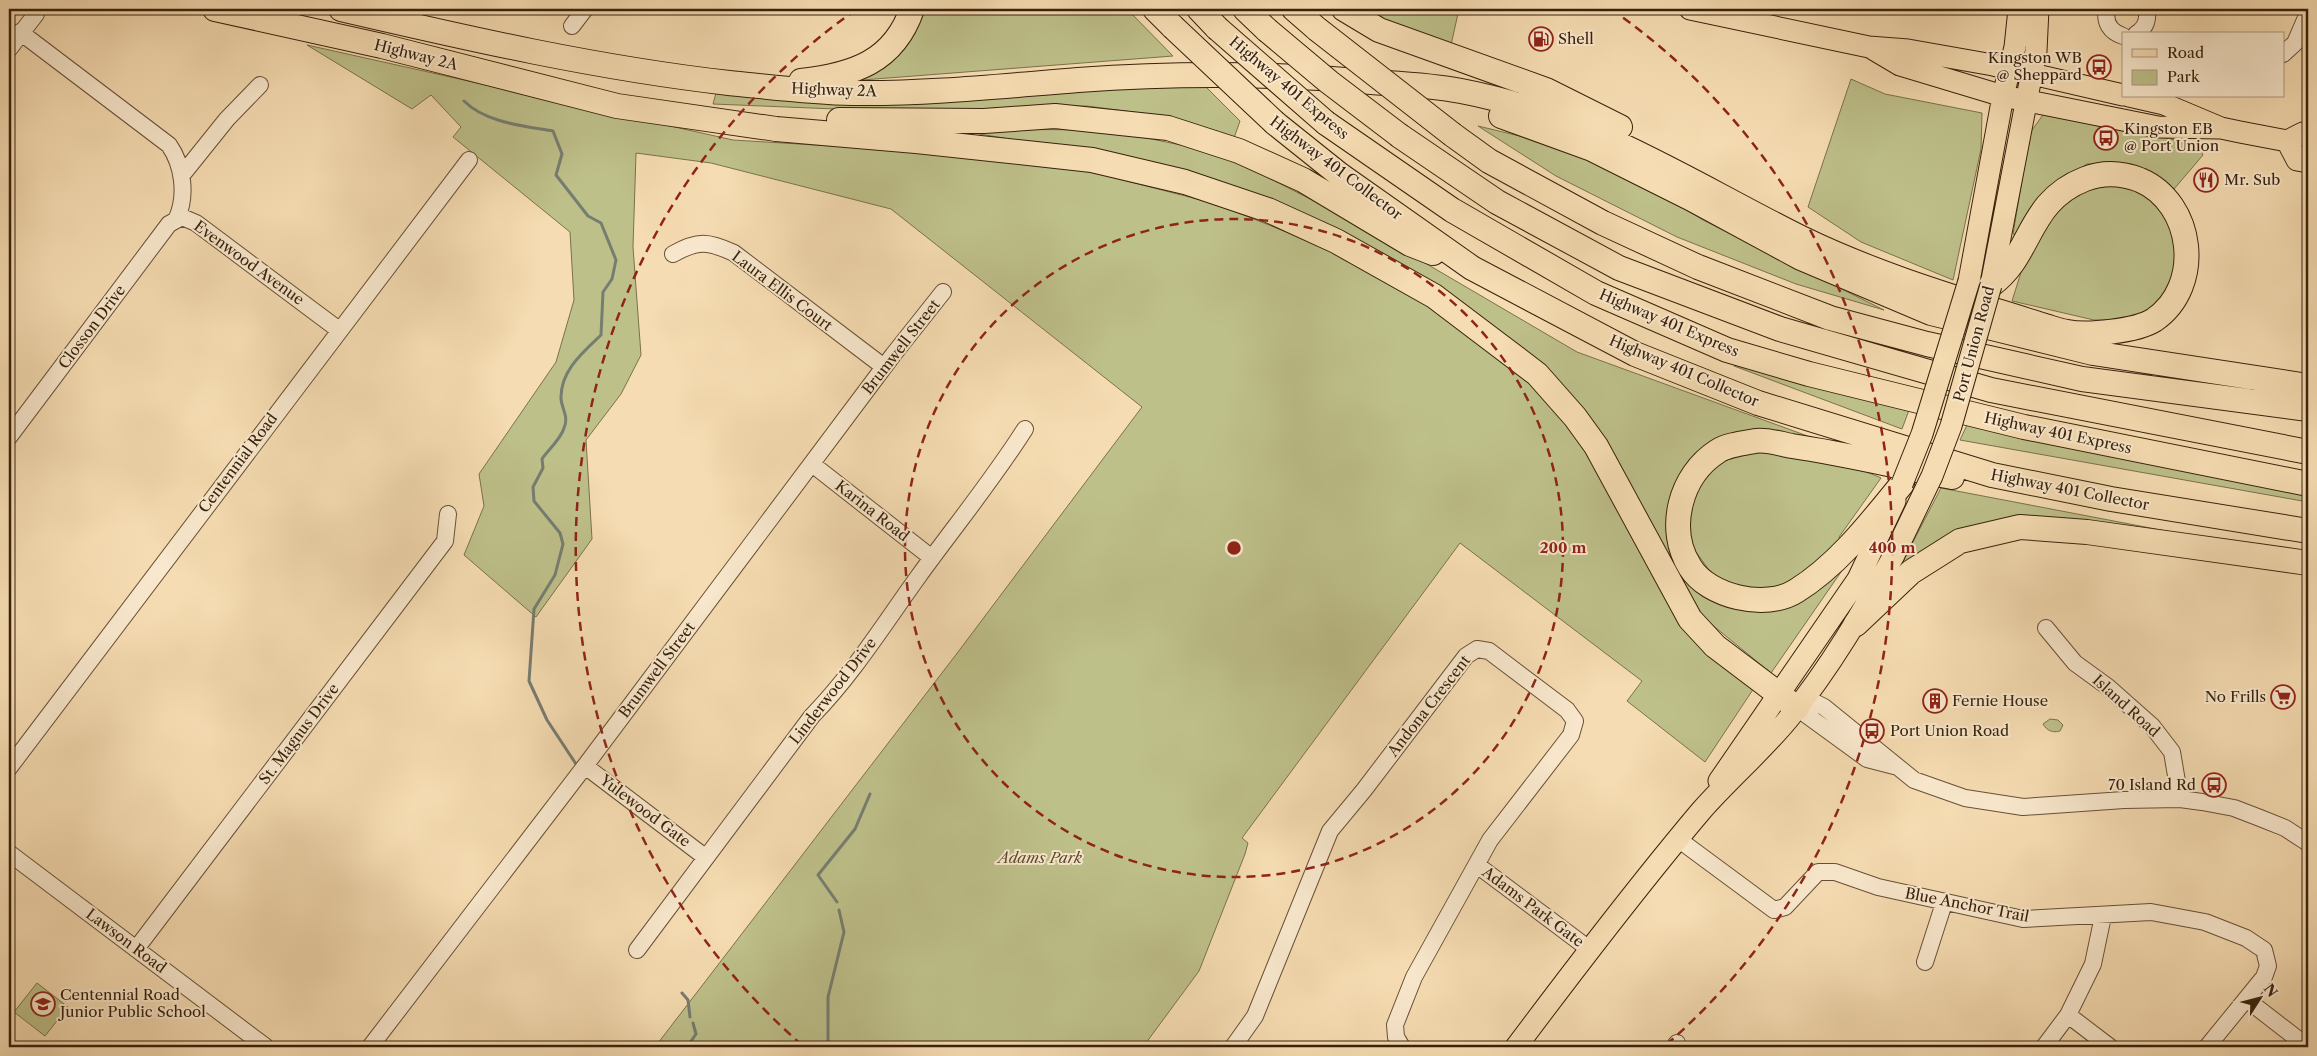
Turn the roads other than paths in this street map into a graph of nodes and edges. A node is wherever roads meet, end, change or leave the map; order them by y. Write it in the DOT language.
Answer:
graph roads {
  1 [pos="215,9"];
  2 [pos="341,9"];
  3 [pos="585,9"];
  4 [pos="912,9"];
  5 [pos="1155,9"];
  6 [pos="1199,9"];
  7 [pos="1245,9"];
  8 [pos="1294,9"];
  9 [pos="1344,9"];
  10 [pos="1690,9"];
  11 [pos="2019,9"];
  12 [pos="2038,9"];
  13 [pos="2107,9"];
  14 [pos="2146,9"];
  15 [pos="2308,13"];
  16 [pos="36,14"];
  17 [pos="572,26"];
  18 [pos="20,32"];
  19 [pos="2138,32"];
  20 [pos="2122,36"];
  21 [pos="1869,46"];
  22 [pos="9,49"];
  23 [pos="2284,53"];
  24 [pos="2010,69"];
  25 [pos="2032,74"];
  26 [pos="1334,78"];
  27 [pos="730,83"];
  28 [pos="260,86"];
  29 [pos="2122,95"];
  30 [pos="2003,96"];
  31 [pos="2138,98"];
  32 [pos="2025,101"];
  33 [pos="617,106"];
  34 [pos="2221,128"];
  35 [pos="2308,134"];
  36 [pos="2287,141"];
  37 [pos="469,160"];
  38 [pos="2308,162"];
  39 [pos="182,175"];
  40 [pos="177,218"];
  41 [pos="673,254"];
  42 [pos="1472,268"];
  43 [pos="1980,283"];
  44 [pos="1915,285"];
  45 [pos="943,292"];
  46 [pos="339,330"];
  47 [pos="884,368"];
  48 [pos="2308,386"];
  49 [pos="2308,409"];
  50 [pos="1026,429"];
  51 [pos="9,437"];
  52 [pos="2308,452"];
  53 [pos="812,464"];
  54 [pos="1992,476"];
  55 [pos="1902,484"];
  56 [pos="2308,484"];
  57 [pos="448,514"];
  58 [pos="2308,531"];
  59 [pos="932,558"];
  60 [pos="2308,563"];
  61 [pos="1856,624"];
  62 [pos="2046,628"];
  63 [pos="1788,701"];
  64 [pos="585,766"];
  65 [pos="9,768"];
  66 [pos="2180,799"];
  67 [pos="1678,839"];
  68 [pos="2308,843"];
  69 [pos="9,853"];
  70 [pos="705,856"];
  71 [pos="1477,865"];
  72 [pos="1944,903"];
  73 [pos="2103,916"];
  74 [pos="136,949"];
  75 [pos="1589,949"];
  76 [pos="637,950"];
  77 [pos="1925,962"];
  78 [pos="2246,999"];
  79 [pos="2068,1015"];
  80 [pos="266,1047"];
  81 [pos="370,1047"];
  82 [pos="1233,1047"];
  83 [pos="1402,1047"];
  84 [pos="1516,1047"];
  85 [pos="2044,1047"];
  86 [pos="2110,1047"];
  87 [pos="2207,1047"];
  88 [pos="2308,1047"];
  1 -- 33 [label="highway, Highway 2A"];
  2 -- 27 [label="highway, Highway 2A"];
  3 -- 17 [label="street"];
  4 -- 27 [label="highway"];
  5 -- 42 [label="highway, Highway 401 Collector, bridge"];
  6 -- 56 [label="highway, Highway 401 Express, bridge"];
  7 -- 52 [label="highway, Highway 401 Express, bridge"];
  8 -- 49 [label="highway, bridge"];
  9 -- 44 [label="highway"];
  10 -- 21 [label="main road"];
  11 -- 24 [label="main road, Port Union Road"];
  12 -- 25 [label="main road, Port Union Road"];
  13 -- 20 [label="street"];
  14 -- 19 [label="street"];
  15 -- 23 [label="street"];
  16 -- 18 [label="street"];
  18 -- 22 [label="street"];
  18 -- 39 [label="street, Evenwood Avenue"];
  21 -- 24 [label="main road"];
  21 -- 30 [label="main road"];
  24 -- 25 [label="main road"];
  24 -- 30 [label="main road, Port Union Road"];
  25 -- 29 [label="main road"];
  25 -- 32 [label="main road, Port Union Road"];
  26 -- 27 [label="highway, Highway 2A"];
  26 -- 44 [label="highway"];
  26 -- 48 [label="highway"];
  28 -- 39 [label="street"];
  30 -- 32 [label="main road"];
  30 -- 43 [label="main road, Port Union Road"];
  31 -- 34 [label="main road"];
  32 -- 34 [label="main road"];
  32 -- 43 [label="main road, Port Union Road"];
  33 -- 42 [label="highway"];
  33 -- 63 [label="highway"];
  34 -- 36 [label="main road"];
  35 -- 36 [label="main road"];
  36 -- 38 [label="main road"];
  37 -- 46 [label="street, Centennial Road"];
  39 -- 40 [label="street, Evenwood Avenue"];
  40 -- 46 [label="street, Evenwood Avenue"];
  40 -- 51 [label="street, Closson Drive"];
  41 -- 47 [label="street, Laura Ellis Court"];
  42 -- 54 [label="highway, Highway 401 Collector"];
  43 -- 44 [label="highway"];
  43 -- 55 [label="main road, Port Union Road, bridge"];
  43 -- 61 [label="main road, Port Union Road, bridge"];
  45 -- 47 [label="street, Brumwell Street"];
  46 -- 65 [label="street, Centennial Road"];
  47 -- 53 [label="street, Brumwell Street"];
  50 -- 59 [label="street, Linderwood Drive"];
  53 -- 59 [label="street, Karina Road"];
  53 -- 64 [label="street, Brumwell Street"];
  54 -- 55 [label="highway"];
  54 -- 58 [label="highway, Highway 401 Collector"];
  55 -- 63 [label="main road, Port Union Road"];
  57 -- 74 [label="street, St. Magnus Drive"];
  59 -- 70 [label="street, Linderwood Drive"];
  60 -- 61 [label="highway"];
  61 -- 63 [label="main road, Port Union Road"];
  62 -- 66 [label="street, Island Road"];
  63 -- 66 [label="street"];
  63 -- 67 [label="main road, Port Union Road"];
  64 -- 70 [label="street, Yulewood Gate"];
  64 -- 81 [label="street, Brumwell Street"];
  66 -- 68 [label="street"];
  67 -- 72 [label="street, Blue Anchor Trail"];
  67 -- 75 [label="main road, Port Union Road"];
  69 -- 74 [label="street, Lawson Road"];
  70 -- 76 [label="street, Linderwood Drive"];
  71 -- 75 [label="street, Adams Park Gate"];
  71 -- 82 [label="street, Andona Crescent"];
  71 -- 83 [label="street, Andona Crescent"];
  72 -- 73 [label="street, Blue Anchor Trail"];
  72 -- 77 [label="street"];
  73 -- 78 [label="street, Blue Anchor Trail"];
  73 -- 79 [label="street"];
  74 -- 80 [label="street, Lawson Road"];
  75 -- 84 [label="main road, Port Union Road"];
  78 -- 87 [label="street, Blue Anchor Trail"];
  78 -- 88 [label="street"];
  79 -- 85 [label="street"];
  79 -- 86 [label="street"];
}
